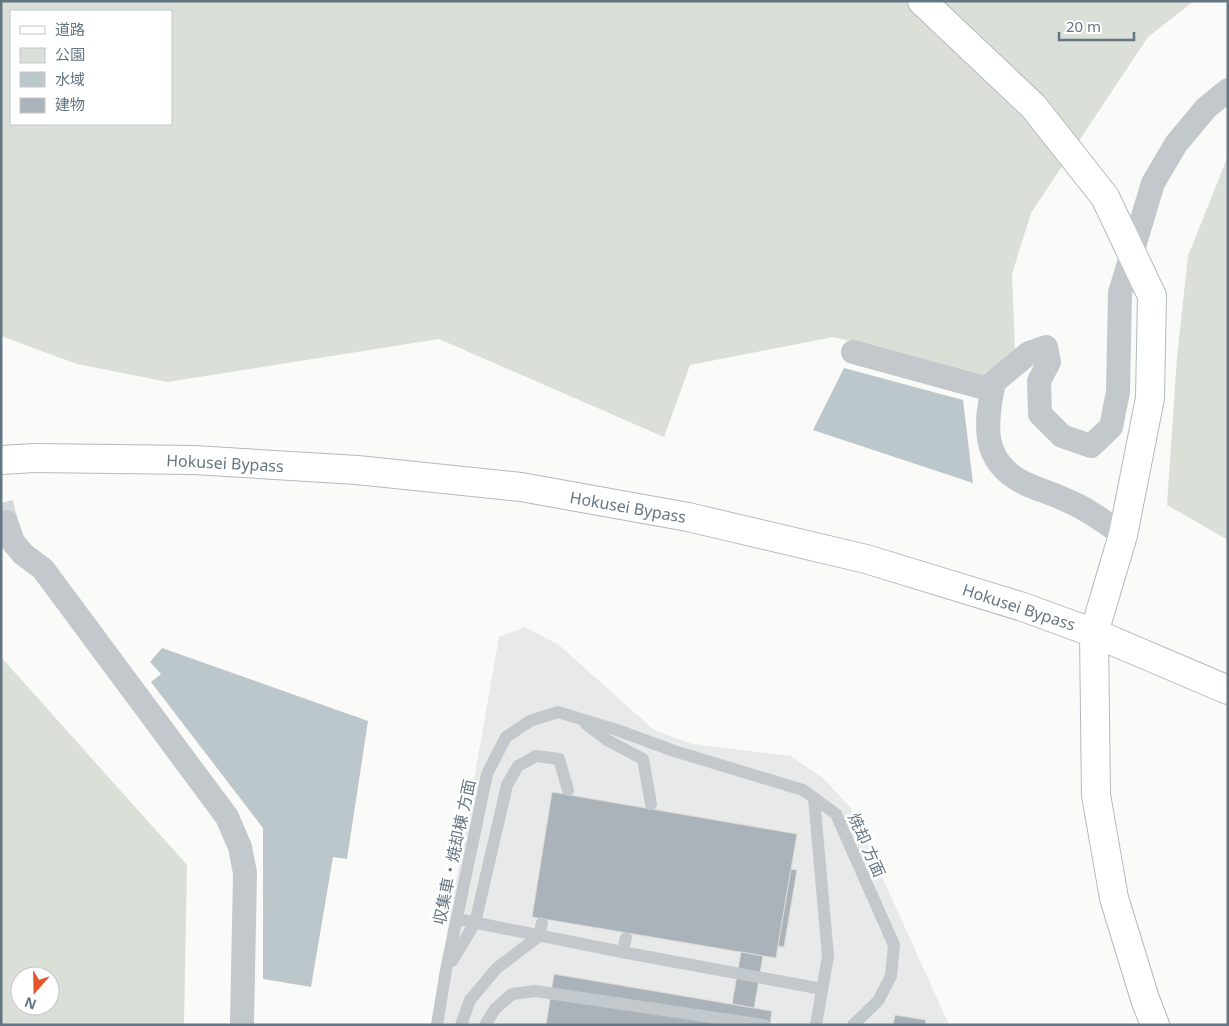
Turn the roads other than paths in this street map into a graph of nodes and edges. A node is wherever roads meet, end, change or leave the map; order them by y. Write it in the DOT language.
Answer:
graph roads {
  1 [pos="922,1"];
  2 [pos="1228,90"];
  3 [pos="1132,253"];
  4 [pos="853,352"];
  5 [pos="992,390"];
  6 [pos="1,460"];
  7 [pos="6,522"];
  8 [pos="1124,535"];
  9 [pos="1094,633"];
  10 [pos="1228,690"];
  11 [pos="580,720"];
  12 [pos="568,790"];
  13 [pos="814,798"];
  14 [pos="651,804"];
  15 [pos="457,919"];
  16 [pos="475,923"];
  17 [pos="541,930"];
  18 [pos="626,938"];
  19 [pos="622,952"];
  20 [pos="446,970"];
  21 [pos="822,989"];
  22 [pos="242,1025"];
  23 [pos="437,1025"];
  24 [pos="461,1025"];
  25 [pos="484,1025"];
  26 [pos="764,1025"];
  27 [pos="816,1025"];
  28 [pos="853,1025"];
  29 [pos="1155,1025"];
  1 -- 3 [label="main road"];
  2 -- 3 [label="street"];
  3 -- 5 [label="street"];
  3 -- 8 [label="main road"];
  4 -- 5 [label="street"];
  5 -- 8 [label="street"];
  6 -- 9 [label="main road, Hokusei Bypass"];
  7 -- 22 [label="street"];
  8 -- 9 [label="main road"];
  9 -- 10 [label="main road, Hokusei Bypass"];
  9 -- 29 [label="main road"];
  11 -- 13 [label="lane, 焼却 方面"];
  11 -- 14 [label="lane"];
  11 -- 15 [label="lane, 収集車・焼却棟 方面"];
  12 -- 16 [label="lane"];
  13 -- 21 [label="lane"];
  13 -- 28 [label="lane, 焼却 方面"];
  15 -- 16 [label="lane"];
  15 -- 20 [label="lane, 収集車・焼却棟 方面"];
  16 -- 17 [label="lane"];
  16 -- 20 [label="lane"];
  17 -- 19 [label="lane"];
  17 -- 24 [label="lane"];
  18 -- 19 [label="lane"];
  19 -- 21 [label="lane"];
  20 -- 23 [label="lane, 収集車・焼却棟 方面"];
  21 -- 27 [label="lane"];
  25 -- 26 [label="lane"];
}
